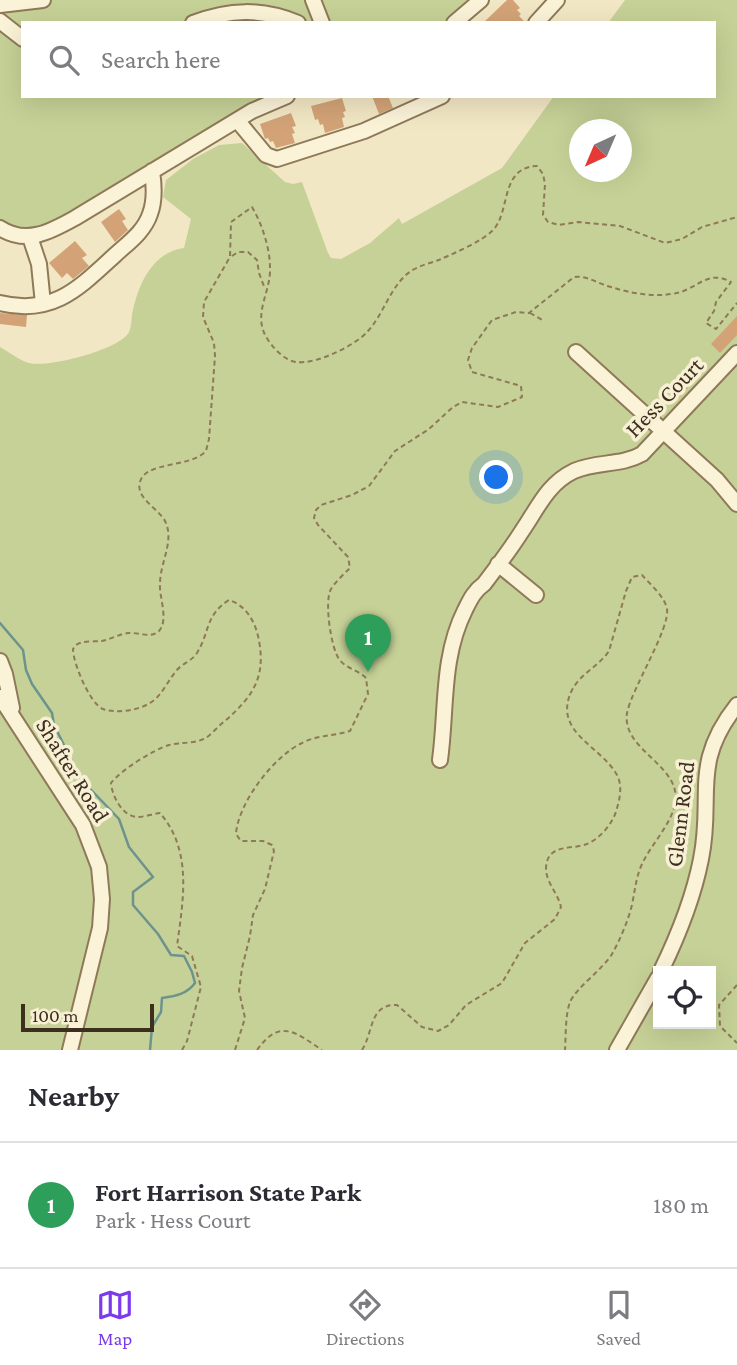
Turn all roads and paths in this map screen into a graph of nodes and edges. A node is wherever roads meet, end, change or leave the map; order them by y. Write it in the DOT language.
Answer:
graph roads {
  1 [pos="43,0"];
  2 [pos="313,0"];
  3 [pos="481,0"];
  4 [pos="556,0"];
  5 [pos="0,5"];
  6 [pos="0,21"];
  7 [pos="199,21"];
  8 [pos="292,21"];
  9 [pos="321,21"];
  10 [pos="456,21"];
  11 [pos="538,21"];
  12 [pos="21,37"];
  13 [pos="283,98"];
  14 [pos="438,98"];
  15 [pos="237,120"];
  16 [pos="152,171"];
  17 [pos="737,217"];
  18 [pos="0,228"];
  19 [pos="30,237"];
  20 [pos="230,257"];
  21 [pos="266,290"];
  22 [pos="0,303"];
  23 [pos="737,303"];
  24 [pos="43,304"];
  25 [pos="529,313"];
  26 [pos="544,321"];
  27 [pos="576,352"];
  28 [pos="737,353"];
  29 [pos="663,433"];
  30 [pos="737,504"];
  31 [pos="498,565"];
  32 [pos="536,595"];
  33 [pos="0,661"];
  34 [pos="0,697"];
  35 [pos="737,705"];
  36 [pos="14,720"];
  37 [pos="440,760"];
  38 [pos="663,966"];
  39 [pos="737,985"];
  40 [pos="653,987"];
  41 [pos="737,1043"];
  42 [pos="70,1050"];
  43 [pos="182,1050"];
  44 [pos="235,1050"];
  45 [pos="257,1050"];
  46 [pos="321,1050"];
  47 [pos="362,1050"];
  48 [pos="565,1050"];
  49 [pos="617,1050"];
  1 -- 5 [label="street"];
  2 -- 9 [label="street"];
  3 -- 10 [label="street"];
  4 -- 11 [label="street"];
  6 -- 12 [label="street"];
  7 -- 8 [label="street"];
  13 -- 15 [label="street"];
  14 -- 15 [label="street"];
  15 -- 16 [label="street"];
  16 -- 19 [label="street"];
  16 -- 24 [label="street"];
  17 -- 21 [label="path"];
  18 -- 19 [label="street"];
  19 -- 24 [label="street"];
  20 -- 21 [label="path"];
  20 -- 21 [label="path"];
  20 -- 43 [label="path"];
  22 -- 24 [label="street"];
  23 -- 25 [label="path"];
  25 -- 26 [label="path"];
  25 -- 44 [label="path"];
  27 -- 29 [label="street"];
  28 -- 29 [label="street, Hess Court"];
  29 -- 30 [label="street"];
  29 -- 31 [label="street, Hess Court"];
  31 -- 32 [label="street"];
  31 -- 37 [label="street, Hess Court"];
  33 -- 36 [label="street, Shafter Road"];
  34 -- 36 [label="street, Shafter Road"];
  35 -- 38 [label="street, Glenn Road"];
  36 -- 42 [label="street, Shafter Road"];
  39 -- 41 [label="path"];
  40 -- 49 [label="street"];
  45 -- 46 [label="path"];
  47 -- 48 [label="path"];
}
